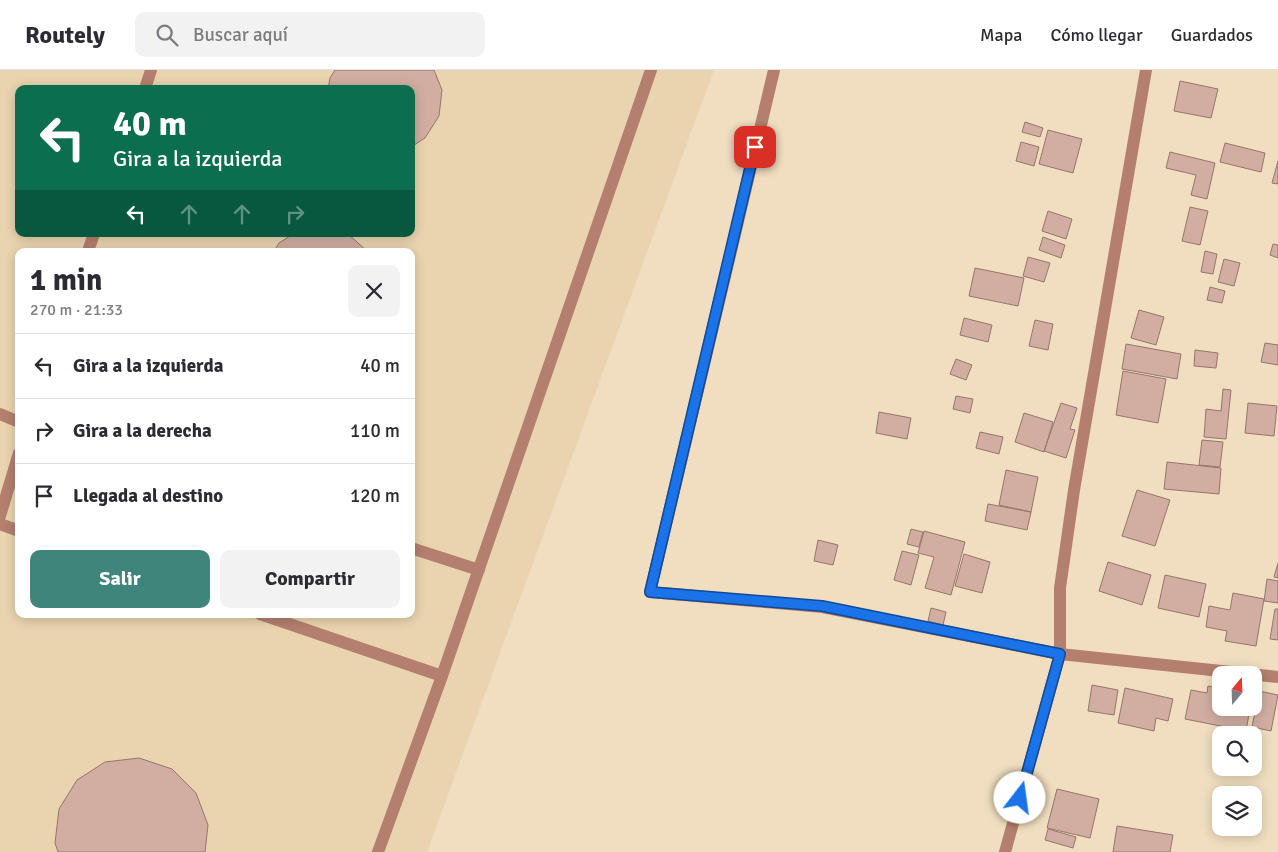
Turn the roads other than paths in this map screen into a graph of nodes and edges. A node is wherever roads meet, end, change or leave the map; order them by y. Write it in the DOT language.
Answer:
graph roads {
  1 [pos="151,70"];
  2 [pos="651,70"];
  3 [pos="774,70"];
  4 [pos="1146,70"];
  5 [pos="146,85"];
  6 [pos="0,414"];
  7 [pos="15,420"];
  8 [pos="15,466"];
  9 [pos="0,516"];
  10 [pos="0,524"];
  11 [pos="15,530"];
  12 [pos="415,549"];
  13 [pos="479,570"];
  14 [pos="272,618"];
  15 [pos="1060,654"];
  16 [pos="442,676"];
  17 [pos="1278,677"];
  18 [pos="378,852"];
  19 [pos="1005,852"];
  1 -- 5 [label="street"];
  2 -- 13 [label="street"];
  3 -- 15 [label="street"];
  4 -- 15 [label="street"];
  6 -- 7 [label="street"];
  8 -- 9 [label="street"];
  10 -- 11 [label="street"];
  12 -- 13 [label="street"];
  13 -- 16 [label="street"];
  14 -- 16 [label="street"];
  15 -- 17 [label="street"];
  15 -- 19 [label="street"];
  16 -- 18 [label="street"];
}
